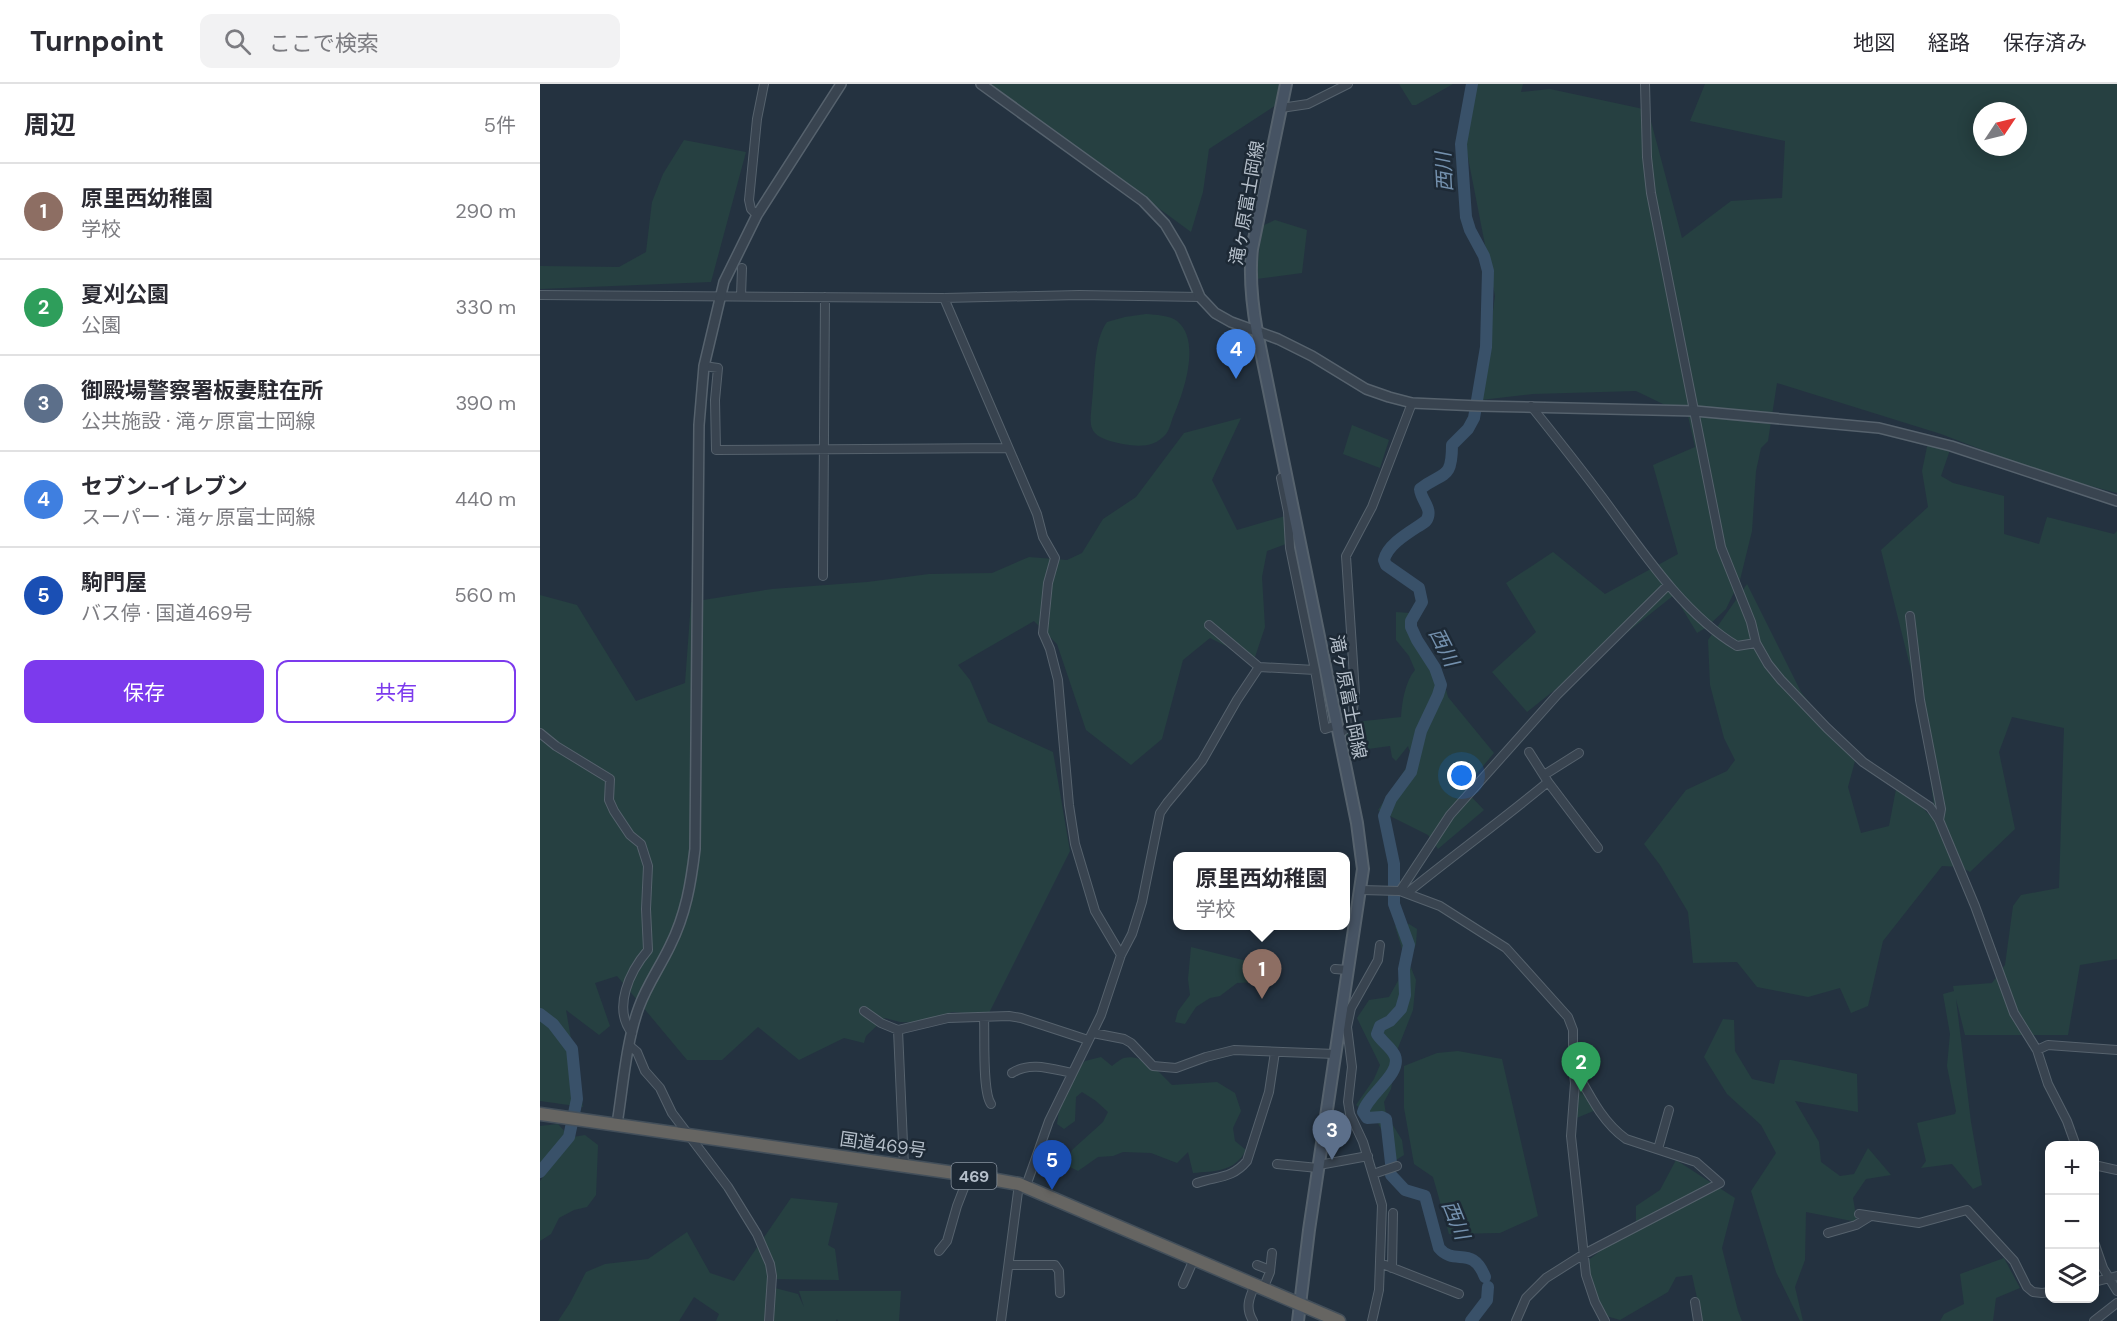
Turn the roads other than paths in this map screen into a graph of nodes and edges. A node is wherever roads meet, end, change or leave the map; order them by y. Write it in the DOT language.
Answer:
graph roads {
  1 [pos="764,84"];
  2 [pos="841,84"];
  3 [pos="981,84"];
  4 [pos="1286,84"];
  5 [pos="1348,84"];
  6 [pos="1646,84"];
  7 [pos="1281,108"];
  8 [pos="758,215"];
  9 [pos="742,268"];
  10 [pos="540,295"];
  11 [pos="720,296"];
  12 [pos="741,296"];
  13 [pos="825,297"];
  14 [pos="1200,297"];
  15 [pos="944,298"];
  16 [pos="1257,332"];
  17 [pos="704,366"];
  18 [pos="1412,403"];
  19 [pos="1531,406"];
  20 [pos="1695,411"];
  21 [pos="1008,448"];
  22 [pos="824,450"];
  23 [pos="1281,478"];
  24 [pos="2117,501"];
  25 [pos="823,576"];
  26 [pos="1668,585"];
  27 [pos="1910,616"];
  28 [pos="1209,625"];
  29 [pos="1756,643"];
  30 [pos="1259,667"];
  31 [pos="1315,670"];
  32 [pos="1338,729"];
  33 [pos="540,733"];
  34 [pos="1529,752"];
  35 [pos="1579,753"];
  36 [pos="1546,778"];
  37 [pos="1939,820"];
  38 [pos="1598,848"];
  39 [pos="1361,890"];
  40 [pos="1404,892"];
  41 [pos="1380,945"];
  42 [pos="1121,955"];
  43 [pos="1335,969"];
  44 [pos="1348,970"];
  45 [pos="864,1011"];
  46 [pos="984,1018"];
  47 [pos="1343,1027"];
  48 [pos="898,1030"];
  49 [pos="632,1033"];
  50 [pos="1091,1037"];
  51 [pos="630,1046"];
  52 [pos="2037,1050"];
  53 [pos="2117,1050"];
  54 [pos="1275,1052"];
  55 [pos="1335,1054"];
  56 [pos="1573,1066"];
  57 [pos="1072,1073"];
  58 [pos="1012,1074"];
  59 [pos="991,1104"];
  60 [pos="1669,1110"];
  61 [pos="540,1114"];
  62 [pos="617,1124"];
  63 [pos="688,1134"];
  64 [pos="2074,1141"];
  65 [pos="1658,1149"];
  66 [pos="1368,1156"];
  67 [pos="1277,1164"];
  68 [pos="904,1166"];
  69 [pos="1397,1166"];
  70 [pos="2099,1166"];
  71 [pos="1319,1167"];
  72 [pos="2117,1170"];
  73 [pos="1373,1174"];
  74 [pos="969,1175"];
  75 [pos="1197,1183"];
  76 [pos="1023,1185"];
  77 [pos="1394,1213"];
  78 [pos="1859,1214"];
  79 [pos="1869,1217"];
  80 [pos="1828,1233"];
  81 [pos="2098,1249"];
  82 [pos="939,1251"];
  83 [pos="1272,1253"];
  84 [pos="1584,1254"];
  85 [pos="1194,1259"];
  86 [pos="1380,1263"];
  87 [pos="1010,1265"];
  88 [pos="1257,1265"];
  89 [pos="1392,1268"];
  90 [pos="1270,1270"];
  91 [pos="2113,1277"];
  92 [pos="1183,1284"];
  93 [pos="1259,1287"];
  94 [pos="2117,1291"];
  95 [pos="1060,1293"];
  96 [pos="2045,1293"];
  97 [pos="1459,1294"];
  98 [pos="1695,1302"];
  99 [pos="2117,1303"];
  100 [pos="1300,1305"];
  101 [pos="769,1321"];
  102 [pos="1001,1321"];
  103 [pos="1253,1321"];
  104 [pos="1298,1321"];
  105 [pos="1340,1321"];
  106 [pos="1372,1321"];
  107 [pos="1516,1321"];
  108 [pos="1605,1321"];
  109 [pos="1698,1321"];
  110 [pos="2094,1321"];
  1 -- 8 [label="street"];
  2 -- 8 [label="street"];
  3 -- 14 [label="street"];
  4 -- 7 [label="main road, 滝ヶ原富士岡線"];
  5 -- 7 [label="street"];
  6 -- 20 [label="street"];
  7 -- 16 [label="main road, 滝ヶ原富士岡線"];
  8 -- 11 [label="street"];
  9 -- 12 [label="street"];
  10 -- 11 [label="street"];
  11 -- 12 [label="street"];
  11 -- 17 [label="street"];
  12 -- 13 [label="street"];
  13 -- 15 [label="street"];
  13 -- 22 [label="street"];
  14 -- 15 [label="street"];
  14 -- 16 [label="street"];
  15 -- 21 [label="street"];
  16 -- 18 [label="street"];
  16 -- 32 [label="main road, 滝ヶ原富士岡線"];
  17 -- 22 [label="street"];
  17 -- 49 [label="street"];
  18 -- 19 [label="street"];
  18 -- 32 [label="street"];
  19 -- 20 [label="street"];
  19 -- 26 [label="street"];
  20 -- 24 [label="street"];
  20 -- 29 [label="street"];
  21 -- 22 [label="street"];
  21 -- 42 [label="street"];
  22 -- 25 [label="street"];
  23 -- 31 [label="street"];
  26 -- 29 [label="street"];
  26 -- 40 [label="street"];
  27 -- 37 [label="street"];
  28 -- 30 [label="street"];
  29 -- 37 [label="street"];
  30 -- 31 [label="street"];
  30 -- 42 [label="street"];
  31 -- 32 [label="street"];
  32 -- 39 [label="main road, 滝ヶ原富士岡線"];
  33 -- 49 [label="street"];
  34 -- 36 [label="street"];
  35 -- 36 [label="street"];
  36 -- 38 [label="street"];
  36 -- 40 [label="street"];
  37 -- 52 [label="street"];
  39 -- 40 [label="street"];
  39 -- 44 [label="main road, 滝ヶ原富士岡線"];
  40 -- 56 [label="street"];
  41 -- 47 [label="street"];
  42 -- 50 [label="street"];
  43 -- 44 [label="street"];
  44 -- 47 [label="main road, 滝ヶ原富士岡線"];
  45 -- 48 [label="street"];
  46 -- 48 [label="street"];
  46 -- 50 [label="street"];
  46 -- 59 [label="street"];
  47 -- 55 [label="main road, 滝ヶ原富士岡線"];
  47 -- 66 [label="street"];
  48 -- 68 [label="street"];
  49 -- 51 [label="street"];
  50 -- 54 [label="street"];
  50 -- 57 [label="street"];
  51 -- 62 [label="street"];
  51 -- 63 [label="street"];
  52 -- 53 [label="street"];
  52 -- 64 [label="street"];
  54 -- 55 [label="street"];
  54 -- 75 [label="street"];
  55 -- 71 [label="main road, 滝ヶ原富士岡線"];
  56 -- 65 [label="street"];
  56 -- 84 [label="street"];
  57 -- 58 [label="street"];
  57 -- 76 [label="street"];
  60 -- 65 [label="street"];
  61 -- 62 [label="highway, 国道469号 / 469"];
  62 -- 63 [label="highway, 国道469号 / 469"];
  63 -- 68 [label="highway, 国道469号 / 469"];
  63 -- 101 [label="street"];
  65 -- 84 [label="street"];
  66 -- 71 [label="street"];
  66 -- 73 [label="street"];
  67 -- 71 [label="street"];
  68 -- 74 [label="highway, 国道469号 / 469"];
  69 -- 73 [label="street"];
  70 -- 72 [label="street"];
  71 -- 100 [label="main road, 滝ヶ原富士岡線"];
  73 -- 86 [label="street"];
  74 -- 76 [label="highway, 国道469号 / 469"];
  74 -- 82 [label="street"];
  76 -- 85 [label="highway, 国道469号 / 469"];
  76 -- 87 [label="street"];
  77 -- 89 [label="street"];
  78 -- 79 [label="street"];
  79 -- 80 [label="street"];
  79 -- 96 [label="street"];
  81 -- 91 [label="street"];
  83 -- 90 [label="street"];
  84 -- 107 [label="street"];
  84 -- 108 [label="street"];
  85 -- 92 [label="street"];
  85 -- 93 [label="highway, 国道469号 / 469"];
  86 -- 89 [label="street"];
  86 -- 106 [label="street"];
  87 -- 95 [label="street"];
  87 -- 102 [label="street"];
  88 -- 90 [label="street"];
  89 -- 97 [label="street"];
  90 -- 93 [label="street"];
  91 -- 94 [label="street"];
  93 -- 100 [label="highway, 国道469号 / 469"];
  93 -- 103 [label="street"];
  98 -- 109 [label="street"];
  99 -- 110 [label="street"];
  100 -- 104 [label="main road, 滝ヶ原富士岡線"];
  100 -- 105 [label="highway, 国道469号 / 469"];
}
